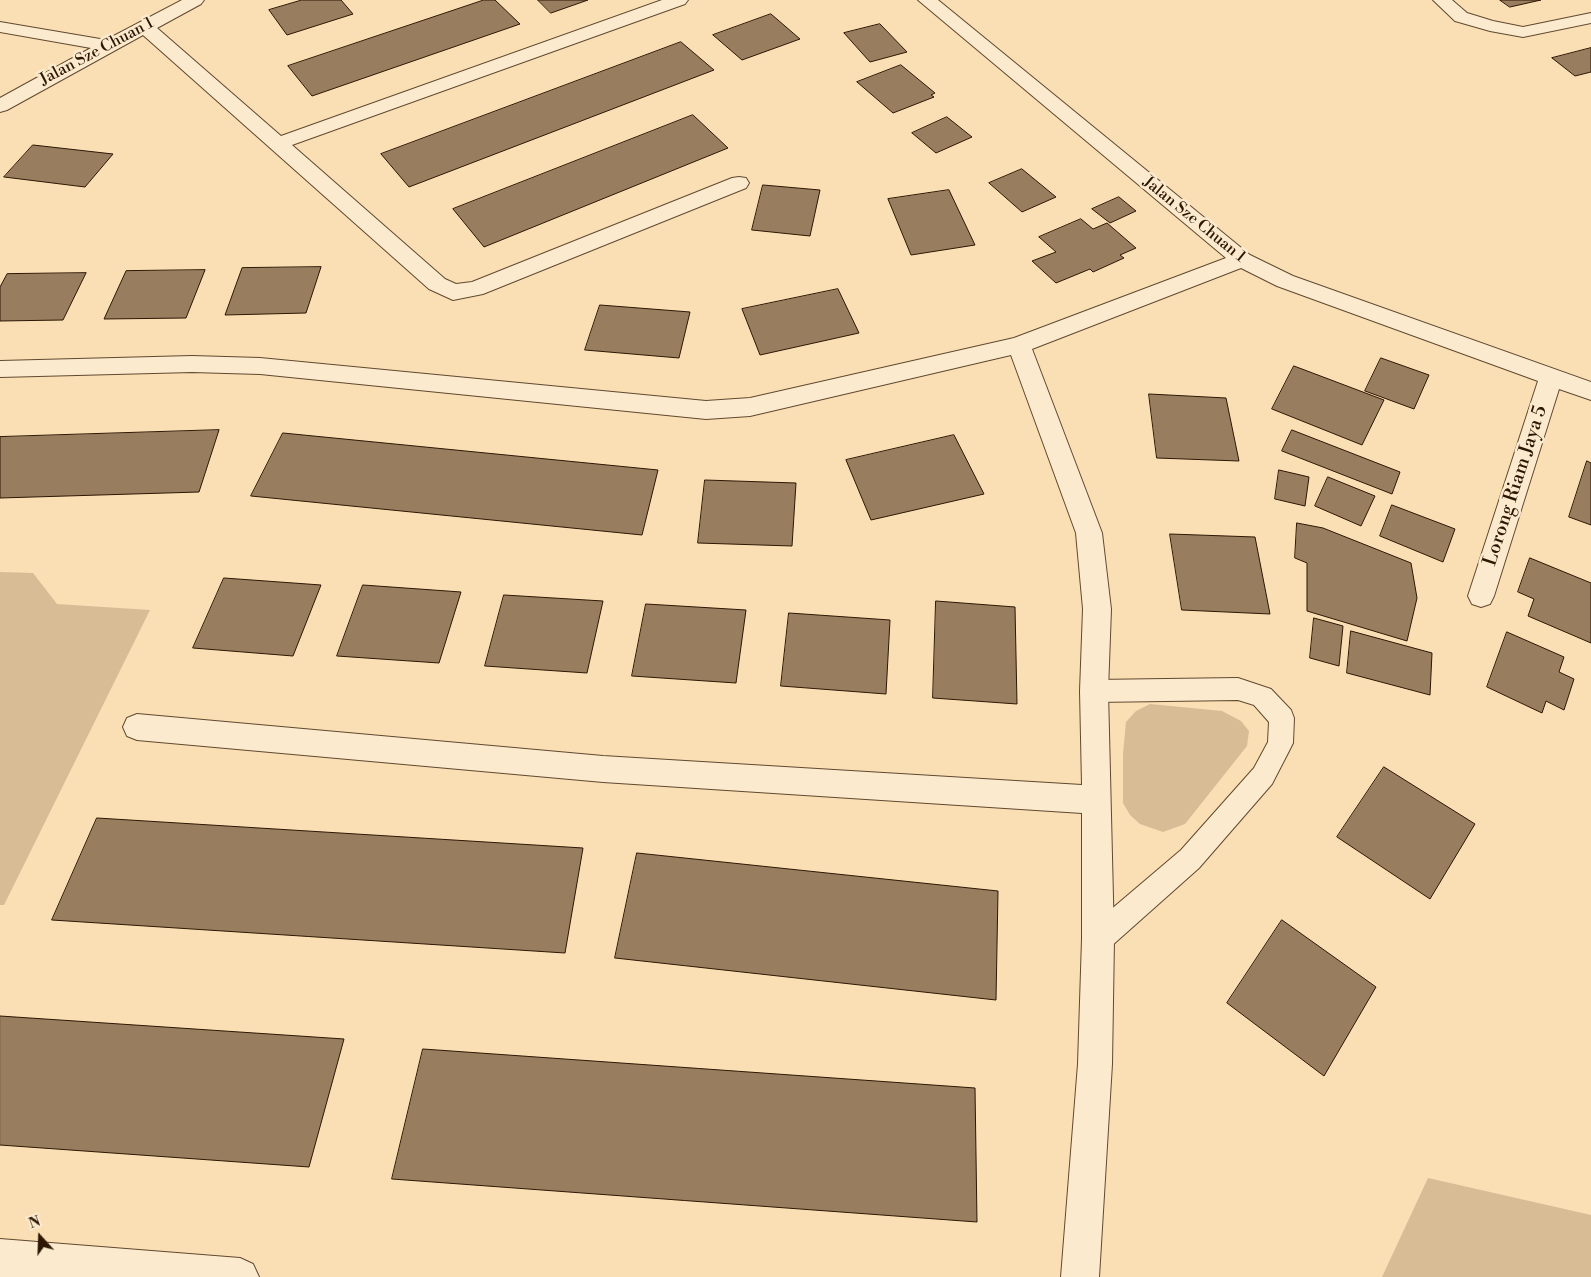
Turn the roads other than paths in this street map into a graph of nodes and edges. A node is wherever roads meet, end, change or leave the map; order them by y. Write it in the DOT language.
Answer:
graph roads {
  1 [pos="195,0"];
  2 [pos="679,0"];
  3 [pos="927,0"];
  4 [pos="1442,0"];
  5 [pos="1591,18"];
  6 [pos="0,27"];
  7 [pos="144,27"];
  8 [pos="109,46"];
  9 [pos="0,106"];
  10 [pos="279,143"];
  11 [pos="739,184"];
  12 [pos="1242,260"];
  13 [pos="1019,345"];
  14 [pos="0,369"];
  15 [pos="1551,377"];
  16 [pos="1591,391"];
  17 [pos="1481,596"];
  18 [pos="1094,691"];
  19 [pos="137,727"];
  20 [pos="1097,800"];
  21 [pos="1098,939"];
  22 [pos="0,1258"];
  23 [pos="240,1277"];
  24 [pos="1080,1277"];
  1 -- 7 [label="street, Jalan Sze Chuan 1"];
  2 -- 10 [label="street"];
  3 -- 12 [label="street, Jalan Sze Chuan 1"];
  4 -- 5 [label="street"];
  6 -- 8 [label="street"];
  7 -- 8 [label="street, Jalan Sze Chuan 1"];
  7 -- 10 [label="street"];
  8 -- 9 [label="street, Jalan Sze Chuan 1"];
  10 -- 11 [label="street"];
  12 -- 13 [label="street"];
  12 -- 15 [label="street, Jalan Sze Chuan 1"];
  13 -- 14 [label="street"];
  13 -- 18 [label="street"];
  15 -- 16 [label="street, Jalan Sze Chuan 1"];
  15 -- 17 [label="street, Lorong Riam Jaya 5"];
  18 -- 20 [label="street"];
  18 -- 21 [label="lane"];
  19 -- 20 [label="street"];
  20 -- 21 [label="street"];
  21 -- 24 [label="street"];
  22 -- 23 [label="street"];
}
